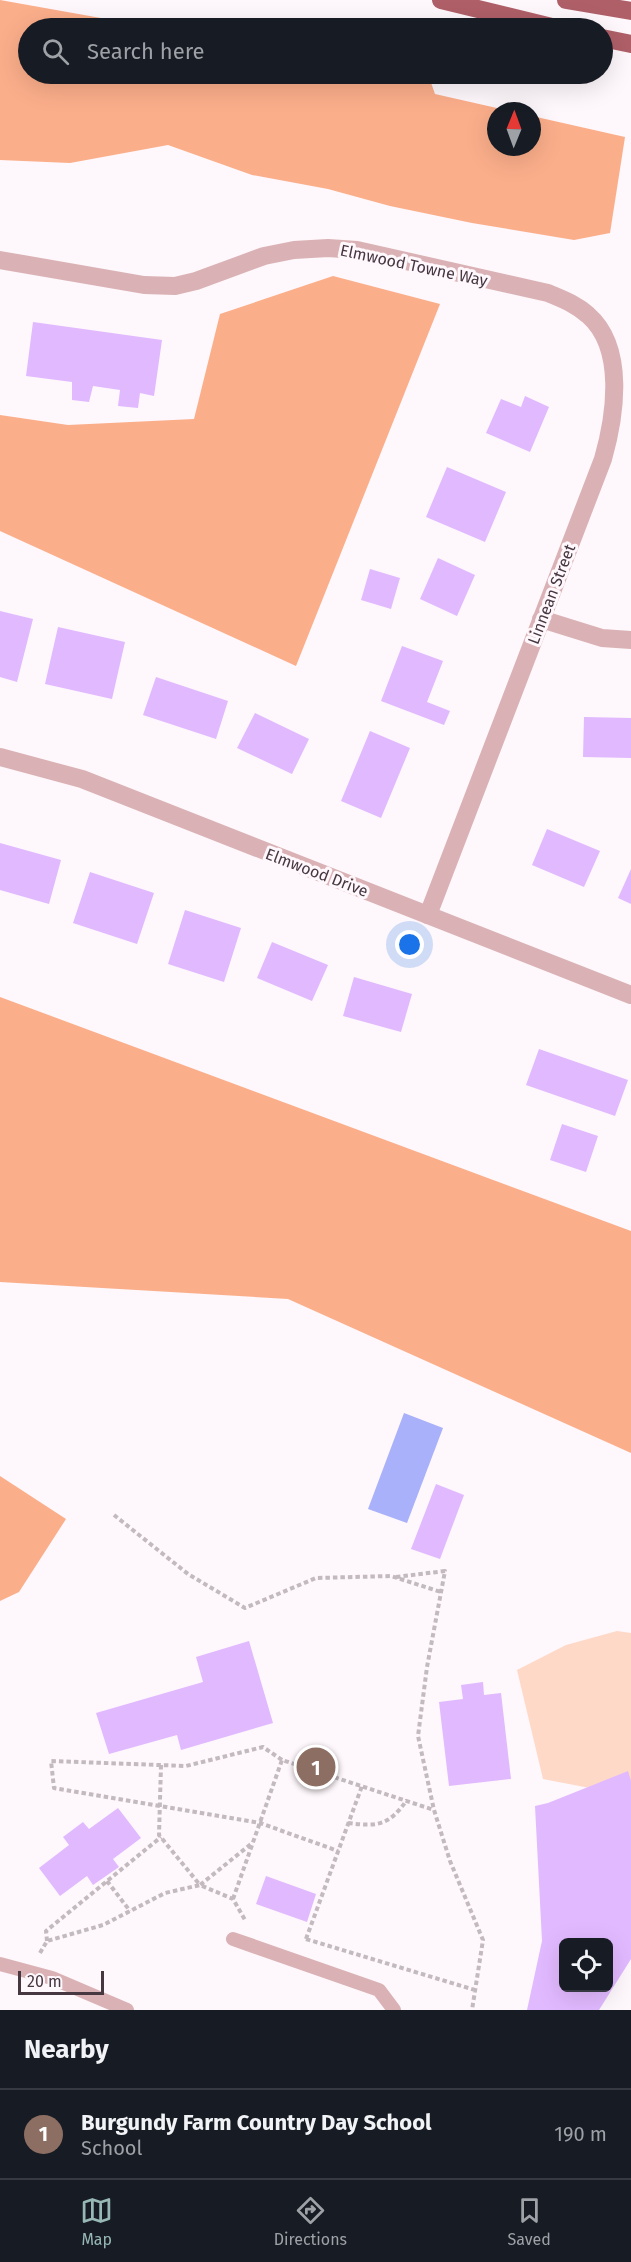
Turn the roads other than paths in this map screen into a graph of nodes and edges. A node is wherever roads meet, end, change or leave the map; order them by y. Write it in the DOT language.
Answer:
graph roads {
  1 [pos="441,0"];
  2 [pos="566,0"];
  3 [pos="631,11"];
  4 [pos="515,18"];
  5 [pos="613,40"];
  6 [pos="631,44"];
  7 [pos="0,260"];
  8 [pos="548,293"];
  9 [pos="541,619"];
  10 [pos="631,640"];
  11 [pos="0,757"];
  12 [pos="428,915"];
  13 [pos="631,994"];
  14 [pos="233,1939"];
  15 [pos="0,1964"];
  16 [pos="127,2010"];
  17 [pos="394,2010"];
  1 -- 4 [label="highway"];
  2 -- 3 [label="highway"];
  5 -- 6 [label="highway"];
  7 -- 8 [label="street, Elmwood Towne Way"];
  8 -- 9 [label="street, Linnean Street"];
  9 -- 10 [label="street"];
  9 -- 12 [label="street, Linnean Street"];
  11 -- 12 [label="street, Elmwood Drive"];
  12 -- 13 [label="street, Elmwood Drive"];
  14 -- 17 [label="lane"];
  15 -- 16 [label="lane"];
}
